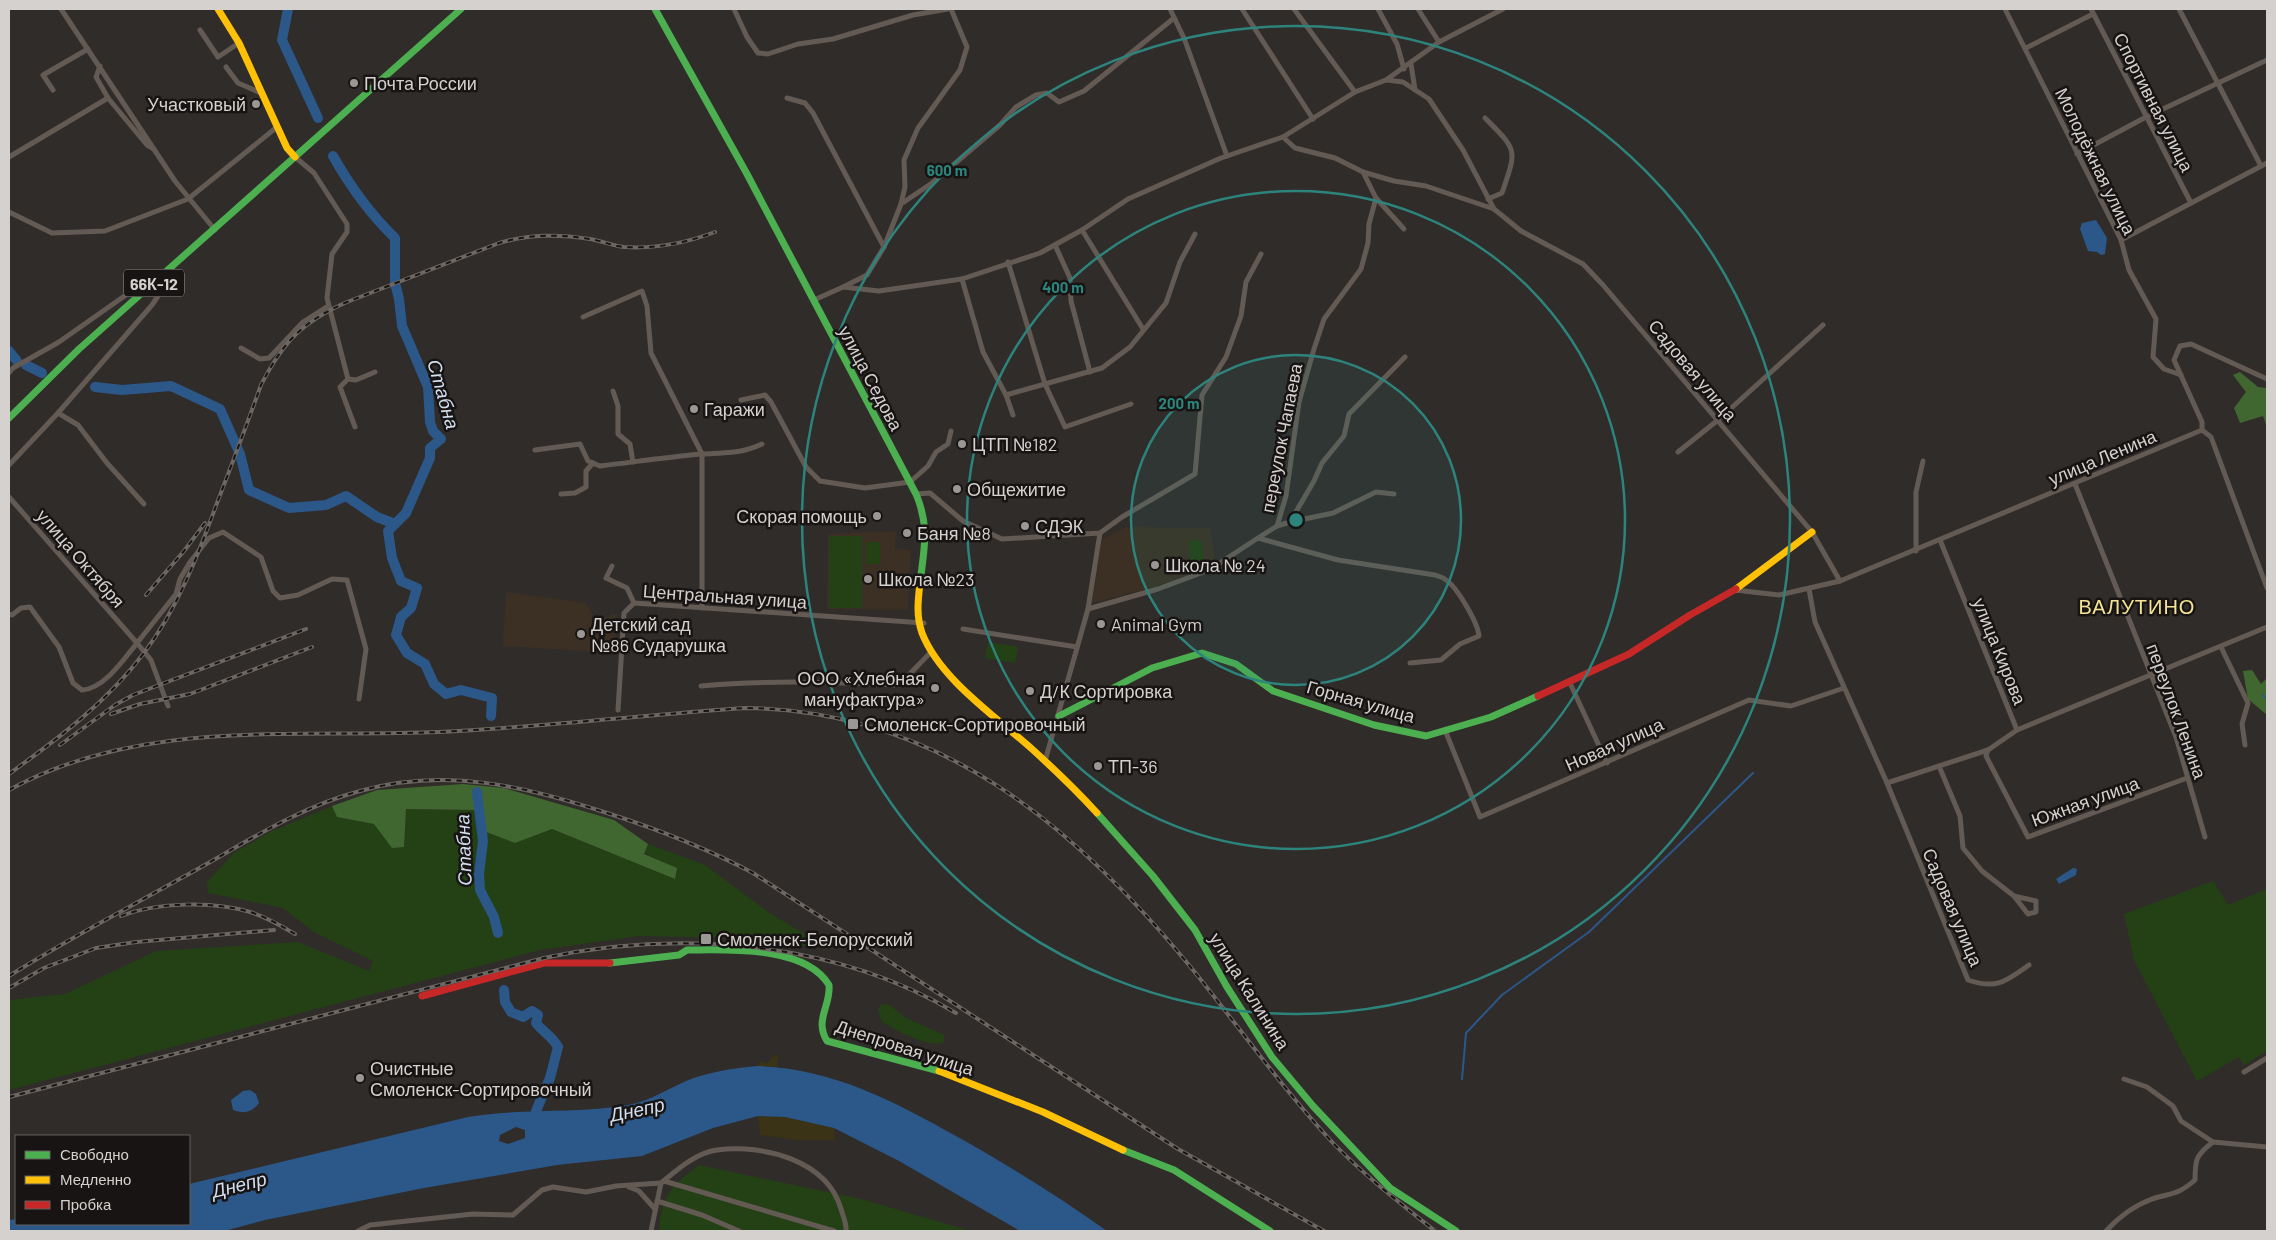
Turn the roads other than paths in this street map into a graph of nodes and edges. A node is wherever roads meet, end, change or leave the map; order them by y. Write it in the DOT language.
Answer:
graph roads {
  1 [pos="61,9"];
  2 [pos="218,9"];
  3 [pos="461,9"];
  4 [pos="655,9"];
  5 [pos="734,9"];
  6 [pos="926,9"];
  7 [pos="950,9"];
  8 [pos="1170,9"];
  9 [pos="1242,9"];
  10 [pos="1294,9"];
  11 [pos="1378,9"];
  12 [pos="1418,9"];
  13 [pos="1502,9"];
  14 [pos="2005,9"];
  15 [pos="2180,9"];
  16 [pos="939,11"];
  17 [pos="2092,11"];
  18 [pos="1174,18"];
  19 [pos="200,30"];
  20 [pos="1439,42"];
  21 [pos="238,43"];
  22 [pos="88,48"];
  23 [pos="2026,48"];
  24 [pos="2267,60"];
  25 [pos="1411,64"];
  26 [pos="100,66"];
  27 [pos="226,67"];
  28 [pos="1404,68"];
  29 [pos="1386,80"];
  30 [pos="2218,83"];
  31 [pos="53,90"];
  32 [pos="1415,90"];
  33 [pos="1355,92"];
  34 [pos="262,93"];
  35 [pos="108,98"];
  36 [pos="787,98"];
  37 [pos="2146,117"];
  38 [pos="1485,118"];
  39 [pos="1313,119"];
  40 [pos="277,127"];
  41 [pos="1283,137"];
  42 [pos="154,149"];
  43 [pos="2077,154"];
  44 [pos="1227,156"];
  45 [pos="9,157"];
  46 [pos="295,157"];
  47 [pos="2267,163"];
  48 [pos="2261,166"];
  49 [pos="1362,172"];
  50 [pos="1376,198"];
  51 [pos="1488,198"];
  52 [pos="188,199"];
  53 [pos="2191,203"];
  54 [pos="901,204"];
  55 [pos="1494,210"];
  56 [pos="9,212"];
  57 [pos="1404,229"];
  58 [pos="215,230"];
  59 [pos="1082,230"];
  60 [pos="1194,234"];
  61 [pos="2121,240"];
  62 [pos="1055,245"];
  63 [pos="884,247"];
  64 [pos="1261,254"];
  65 [pos="1008,262"];
  66 [pos="962,279"];
  67 [pos="154,284"];
  68 [pos="843,287"];
  69 [pos="814,300"];
  70 [pos="328,306"];
  71 [pos="583,317"];
  72 [pos="1823,325"];
  73 [pos="1143,329"];
  74 [pos="241,348"];
  75 [pos="1404,357"];
  76 [pos="11,368"];
  77 [pos="375,372"];
  78 [pos="1090,372"];
  79 [pos="9,373"];
  80 [pos="2180,375"];
  81 [pos="348,379"];
  82 [pos="2267,379"];
  83 [pos="1045,384"];
  84 [pos="613,391"];
  85 [pos="1006,395"];
  86 [pos="741,400"];
  87 [pos="1131,404"];
  88 [pos="58,413"];
  89 [pos="1013,415"];
  90 [pos="9,418"];
  91 [pos="1718,420"];
  92 [pos="355,427"];
  93 [pos="2202,430"];
  94 [pos="951,431"];
  95 [pos="762,444"];
  96 [pos="534,450"];
  97 [pos="1678,452"];
  98 [pos="702,454"];
  99 [pos="1923,461"];
  100 [pos="633,462"];
  101 [pos="593,463"];
  102 [pos="9,465"];
  103 [pos="910,482"];
  104 [pos="2075,484"];
  105 [pos="561,494"];
  106 [pos="916,494"];
  107 [pos="1394,494"];
  108 [pos="9,497"];
  109 [pos="144,504"];
  110 [pos="1290,522"];
  111 [pos="1278,526"];
  112 [pos="1812,532"];
  113 [pos="1100,533"];
  114 [pos="1258,538"];
  115 [pos="1940,540"];
  116 [pos="1916,550"];
  117 [pos="612,566"];
  118 [pos="1840,580"];
  119 [pos="2267,588"];
  120 [pos="1809,589"];
  121 [pos="1735,590"];
  122 [pos="634,603"];
  123 [pos="702,608"];
  124 [pos="1088,609"];
  125 [pos="9,614"];
  126 [pos="922,622"];
  127 [pos="2267,628"];
  128 [pos="963,629"];
  129 [pos="137,643"];
  130 [pos="1077,647"];
  131 [pos="2221,647"];
  132 [pos="932,651"];
  133 [pos="1410,663"];
  134 [pos="2152,675"];
  135 [pos="1569,681"];
  136 [pos="701,686"];
  137 [pos="1844,688"];
  138 [pos="360,699"];
  139 [pos="168,706"];
  140 [pos="618,710"];
  141 [pos="1059,716"];
  142 [pos="2017,730"];
  143 [pos="1447,733"];
  144 [pos="2245,745"];
  145 [pos="1033,750"];
  146 [pos="1988,750"];
  147 [pos="1979,752"];
  148 [pos="1986,756"];
  149 [pos="1045,761"];
  150 [pos="1607,762"];
  151 [pos="1940,766"];
  152 [pos="2187,778"];
  153 [pos="1887,783"];
  154 [pos="2206,837"];
  155 [pos="2014,896"];
  156 [pos="2029,965"];
  157 [pos="422,996"];
  158 [pos="2267,1058"];
  159 [pos="2244,1072"];
  160 [pos="2124,1079"];
  161 [pos="2213,1142"];
  162 [pos="2267,1147"];
  163 [pos="662,1182"];
  164 [pos="627,1186"];
  165 [pos="657,1200"];
  166 [pos="655,1209"];
  167 [pos="358,1231"];
  168 [pos="651,1231"];
  169 [pos="739,1231"];
  170 [pos="834,1231"];
  171 [pos="846,1231"];
  172 [pos="1270,1231"];
  173 [pos="1456,1231"];
  174 [pos="2106,1231"];
  1 -- 22 [label="street"];
  2 -- 21 [label="street"];
  3 -- 46 [label="street, 66К-12"];
  4 -- 69 [label="street, улица Седова"];
  5 -- 16 [label="street"];
  6 -- 16 [label="street"];
  7 -- 16 [label="street"];
  7 -- 54 [label="street"];
  8 -- 18 [label="street"];
  9 -- 39 [label="street"];
  10 -- 33 [label="street"];
  11 -- 28 [label="street"];
  12 -- 20 [label="street"];
  13 -- 20 [label="street"];
  14 -- 23 [label="street, Молодёжная улица"];
  15 -- 30 [label="street"];
  17 -- 23 [label="street"];
  17 -- 37 [label="street, Спортивная улица"];
  18 -- 44 [label="street"];
  18 -- 54 [label="street"];
  19 -- 21 [label="street"];
  20 -- 25 [label="street"];
  21 -- 34 [label="street"];
  22 -- 26 [label="street"];
  22 -- 31 [label="street"];
  23 -- 43 [label="street, Молодёжная улица"];
  24 -- 30 [label="street"];
  25 -- 28 [label="street"];
  25 -- 32 [label="street"];
  26 -- 35 [label="street"];
  26 -- 42 [label="street"];
  27 -- 34 [label="street"];
  28 -- 29 [label="street"];
  29 -- 32 [label="street, Садовая улица"];
  29 -- 33 [label="street"];
  30 -- 37 [label="street"];
  30 -- 48 [label="street"];
  32 -- 51 [label="street, Садовая улица"];
  33 -- 39 [label="street"];
  34 -- 40 [label="street"];
  35 -- 42 [label="street"];
  35 -- 45 [label="street"];
  36 -- 63 [label="street"];
  37 -- 43 [label="street"];
  37 -- 53 [label="street, Спортивная улица"];
  38 -- 51 [label="street"];
  39 -- 41 [label="street"];
  40 -- 46 [label="street"];
  40 -- 52 [label="street"];
  41 -- 44 [label="street"];
  41 -- 49 [label="street, Садовая улица"];
  42 -- 52 [label="street"];
  43 -- 61 [label="street, Молодёжная улица"];
  44 -- 59 [label="street"];
  46 -- 58 [label="street, 66К-12"];
  46 -- 70 [label="street"];
  47 -- 48 [label="street"];
  48 -- 53 [label="street"];
  49 -- 50 [label="street"];
  49 -- 55 [label="street, Садовая улица"];
  50 -- 57 [label="street"];
  50 -- 111 [label="street, переулок Чапаева"];
  51 -- 55 [label="street, Садовая улица"];
  52 -- 56 [label="street"];
  52 -- 58 [label="street"];
  53 -- 61 [label="street"];
  54 -- 63 [label="street"];
  55 -- 91 [label="street, Садовая улица"];
  58 -- 67 [label="street, 66К-12"];
  59 -- 62 [label="street"];
  59 -- 73 [label="street"];
  60 -- 73 [label="street"];
  61 -- 80 [label="street, Молодёжная улица"];
  62 -- 65 [label="street"];
  62 -- 78 [label="street"];
  63 -- 68 [label="street"];
  64 -- 113 [label="street"];
  65 -- 66 [label="street"];
  65 -- 83 [label="street"];
  66 -- 68 [label="street"];
  66 -- 85 [label="street"];
  67 -- 76 [label="street"];
  67 -- 88 [label="street"];
  67 -- 90 [label="street, 66К-12"];
  68 -- 69 [label="street"];
  69 -- 103 [label="street, улица Седова"];
  70 -- 74 [label="street"];
  70 -- 81 [label="street"];
  71 -- 98 [label="street"];
  72 -- 91 [label="street"];
  73 -- 78 [label="street"];
  75 -- 110 [label="street"];
  76 -- 79 [label="street"];
  77 -- 81 [label="street"];
  78 -- 83 [label="street"];
  80 -- 82 [label="street"];
  80 -- 93 [label="street"];
  81 -- 92 [label="street"];
  83 -- 85 [label="street"];
  83 -- 87 [label="street"];
  84 -- 100 [label="street"];
  85 -- 89 [label="street"];
  86 -- 103 [label="street"];
  88 -- 102 [label="street"];
  88 -- 109 [label="street"];
  91 -- 97 [label="street"];
  91 -- 112 [label="street, Садовая улица"];
  93 -- 104 [label="street, улица Ленина"];
  93 -- 119 [label="street"];
  94 -- 103 [label="street"];
  95 -- 98 [label="street"];
  96 -- 101 [label="street"];
  98 -- 100 [label="street"];
  98 -- 123 [label="street"];
  99 -- 116 [label="street"];
  100 -- 101 [label="street"];
  101 -- 105 [label="street"];
  103 -- 106 [label="street, улица Седова"];
  104 -- 115 [label="street, улица Ленина"];
  104 -- 134 [label="street, переулок Ленина"];
  106 -- 113 [label="street"];
  106 -- 126 [label="street, улица Седова"];
  107 -- 110 [label="street"];
  108 -- 129 [label="street, улица Октября"];
  110 -- 111 [label="street"];
  111 -- 114 [label="street, переулок Чапаева"];
  112 -- 118 [label="street, Садовая улица"];
  112 -- 121 [label="street, Горная улица"];
  113 -- 124 [label="street"];
  114 -- 124 [label="street, переулок Чапаева"];
  114 -- 133 [label="street"];
  115 -- 116 [label="street, улица Ленина"];
  115 -- 142 [label="street, улица Кирова"];
  116 -- 118 [label="street, улица Ленина"];
  117 -- 122 [label="street"];
  118 -- 120 [label="street, улица Ленина"];
  120 -- 121 [label="street, улица Ленина"];
  120 -- 137 [label="street, Садовая улица"];
  121 -- 135 [label="street, Горная улица"];
  122 -- 123 [label="street, Центральная улица"];
  122 -- 140 [label="street, Центральная улица"];
  123 -- 126 [label="street, Центральная улица"];
  124 -- 130 [label="street"];
  125 -- 129 [label="street"];
  126 -- 132 [label="street, улица Седова"];
  127 -- 131 [label="street"];
  128 -- 130 [label="street"];
  129 -- 138 [label="street"];
  129 -- 139 [label="street, улица Октября"];
  130 -- 141 [label="street"];
  131 -- 134 [label="street"];
  131 -- 144 [label="street"];
  132 -- 136 [label="street"];
  132 -- 145 [label="street, улица Седова"];
  134 -- 142 [label="street"];
  134 -- 152 [label="street, переулок Ленина"];
  135 -- 143 [label="street, Горная улица"];
  135 -- 150 [label="street"];
  137 -- 150 [label="street, Новая улица"];
  137 -- 153 [label="street, Садовая улица"];
  141 -- 143 [label="street, Горная улица"];
  141 -- 149 [label="street"];
  142 -- 146 [label="street, улица Кирова"];
  143 -- 150 [label="street, Новая улица"];
  145 -- 149 [label="street, улица Калинина"];
  146 -- 147 [label="street, улица Кирова"];
  146 -- 148 [label="street"];
  147 -- 148 [label="street"];
  147 -- 151 [label="street, улица Кирова"];
  148 -- 152 [label="street, Южная улица"];
  149 -- 173 [label="street, улица Калинина"];
  151 -- 153 [label="street"];
  151 -- 155 [label="street, Садовая улица"];
  152 -- 154 [label="street, переулок Ленина"];
  153 -- 156 [label="street, Садовая улица"];
  155 -- 155 [label="street, Садовая улица"];
  157 -- 172 [label="street, Днепровая улица"];
  158 -- 159 [label="street"];
  160 -- 161 [label="street"];
  161 -- 162 [label="street"];
  161 -- 174 [label="street"];
  163 -- 164 [label="street"];
  163 -- 165 [label="street"];
  163 -- 170 [label="street"];
  163 -- 171 [label="street"];
  164 -- 166 [label="street"];
  164 -- 167 [label="street"];
  165 -- 166 [label="street"];
  165 -- 169 [label="street"];
  166 -- 168 [label="street"];
}
